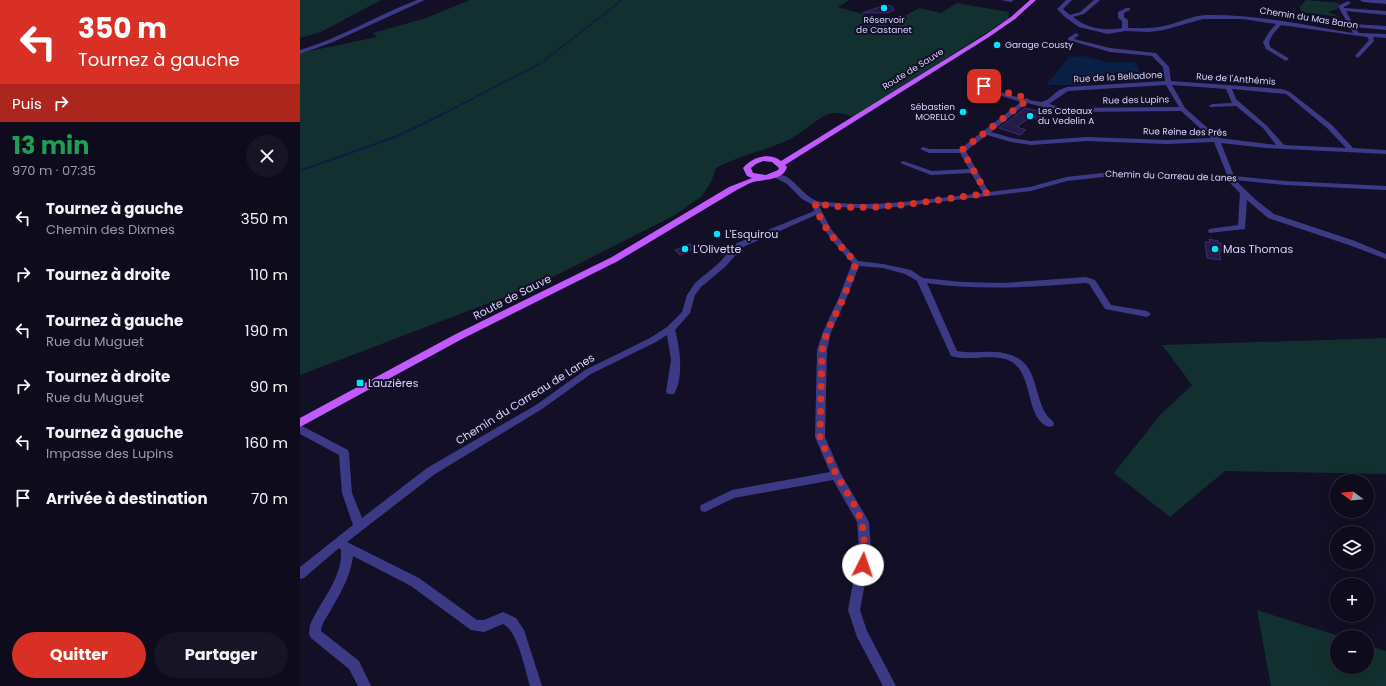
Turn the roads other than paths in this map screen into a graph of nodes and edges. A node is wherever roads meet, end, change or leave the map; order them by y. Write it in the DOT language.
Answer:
graph roads {
  1 [pos="422,0"];
  2 [pos="1004,0"];
  3 [pos="1011,0"];
  4 [pos="1033,0"];
  5 [pos="1069,0"];
  6 [pos="1096,0"];
  7 [pos="1363,0"];
  8 [pos="1349,2"];
  9 [pos="1386,2"];
  10 [pos="1342,8"];
  11 [pos="1128,9"];
  12 [pos="1386,13"];
  13 [pos="1068,18"];
  14 [pos="1281,22"];
  15 [pos="1352,25"];
  16 [pos="1386,28"];
  17 [pos="1125,29"];
  18 [pos="1076,35"];
  19 [pos="1357,35"];
  20 [pos="1369,36"];
  21 [pos="1386,36"];
  22 [pos="300,52"];
  23 [pos="1358,56"];
  24 [pos="1286,59"];
  25 [pos="1168,83"];
  26 [pos="984,85"];
  27 [pos="1229,88"];
  28 [pos="1027,100"];
  29 [pos="1042,104"];
  30 [pos="1237,104"];
  31 [pos="1212,106"];
  32 [pos="1183,109"];
  33 [pos="984,132"];
  34 [pos="1217,140"];
  35 [pos="1282,147"];
  36 [pos="923,149"];
  37 [pos="962,150"];
  38 [pos="1351,150"];
  39 [pos="800,151"];
  40 [pos="1386,152"];
  41 [pos="774,160"];
  42 [pos="903,162"];
  43 [pos="780,171"];
  44 [pos="974,171"];
  45 [pos="750,174"];
  46 [pos="1229,177"];
  47 [pos="762,178"];
  48 [pos="1386,188"];
  49 [pos="732,189"];
  50 [pos="1244,193"];
  51 [pos="987,194"];
  52 [pos="816,207"];
  53 [pos="1212,231"];
  54 [pos="1386,257"];
  55 [pos="856,263"];
  56 [pos="921,280"];
  57 [pos="1147,314"];
  58 [pos="670,329"];
  59 [pos="671,392"];
  60 [pos="300,423"];
  61 [pos="1049,424"];
  62 [pos="300,429"];
  63 [pos="836,474"];
  64 [pos="706,508"];
  65 [pos="359,526"];
  66 [pos="342,545"];
  67 [pos="300,574"];
  68 [pos="365,686"];
  69 [pos="536,686"];
  70 [pos="890,686"];
  1 -- 22 [label="street"];
  2 -- 3 [label="street"];
  4 -- 39 [label="main road, Route de Sauve"];
  5 -- 13 [label="street"];
  6 -- 13 [label="street"];
  7 -- 9 [label="street"];
  8 -- 10 [label="street"];
  10 -- 12 [label="street"];
  10 -- 15 [label="street"];
  11 -- 17 [label="street"];
  13 -- 17 [label="street, Chemin du Mas Baron"];
  14 -- 17 [label="street, Chemin du Mas Baron"];
  14 -- 19 [label="street, Chemin du Mas Baron"];
  14 -- 24 [label="street"];
  15 -- 16 [label="street"];
  15 -- 19 [label="street"];
  18 -- 25 [label="street"];
  19 -- 20 [label="street, Chemin du Mas Baron"];
  20 -- 21 [label="street, Chemin du Mas Baron"];
  20 -- 23 [label="street"];
  25 -- 27 [label="street, Rue de l'Anthémis"];
  25 -- 29 [label="street, Rue de la Belladone"];
  25 -- 32 [label="street"];
  26 -- 28 [label="street"];
  27 -- 30 [label="street"];
  27 -- 38 [label="street, Rue de l'Anthémis"];
  28 -- 29 [label="street"];
  28 -- 33 [label="street"];
  29 -- 32 [label="street, Rue des Lupins"];
  30 -- 31 [label="street"];
  30 -- 35 [label="street"];
  32 -- 34 [label="street"];
  33 -- 34 [label="street, Rue Reine des Prés"];
  33 -- 37 [label="street"];
  34 -- 35 [label="street, Rue Reine des Prés"];
  34 -- 46 [label="street"];
  35 -- 38 [label="street, Rue Reine des Prés"];
  36 -- 37 [label="street"];
  37 -- 44 [label="street"];
  38 -- 40 [label="street, Rue Reine des Prés"];
  39 -- 41 [label="main road, Route de Sauve"];
  39 -- 43 [label="main road, Route de Sauve"];
  41 -- 43 [label="main road"];
  41 -- 45 [label="main road, Route de Sauve"];
  42 -- 44 [label="street"];
  43 -- 47 [label="main road, Route de Sauve"];
  43 -- 52 [label="street"];
  44 -- 51 [label="street"];
  45 -- 47 [label="main road"];
  45 -- 49 [label="main road, Route de Sauve"];
  46 -- 48 [label="street, Chemin du Carreau de Lanes"];
  46 -- 50 [label="street"];
  46 -- 51 [label="street, Chemin du Carreau de Lanes"];
  47 -- 49 [label="main road, Route de Sauve"];
  49 -- 60 [label="main road, Route de Sauve"];
  50 -- 53 [label="street"];
  50 -- 54 [label="street"];
  51 -- 52 [label="street, Chemin du Carreau de Lanes"];
  52 -- 55 [label="street"];
  52 -- 58 [label="street, Chemin du Carreau de Lanes"];
  55 -- 56 [label="street"];
  55 -- 63 [label="street"];
  56 -- 57 [label="street"];
  56 -- 61 [label="street"];
  58 -- 59 [label="street"];
  58 -- 65 [label="street, Chemin du Carreau de Lanes"];
  62 -- 65 [label="street"];
  63 -- 64 [label="street"];
  63 -- 70 [label="street"];
  65 -- 66 [label="street, Chemin du Carreau de Lanes"];
  66 -- 67 [label="street, Chemin du Carreau de Lanes"];
  66 -- 68 [label="street"];
  66 -- 69 [label="street"];
}
